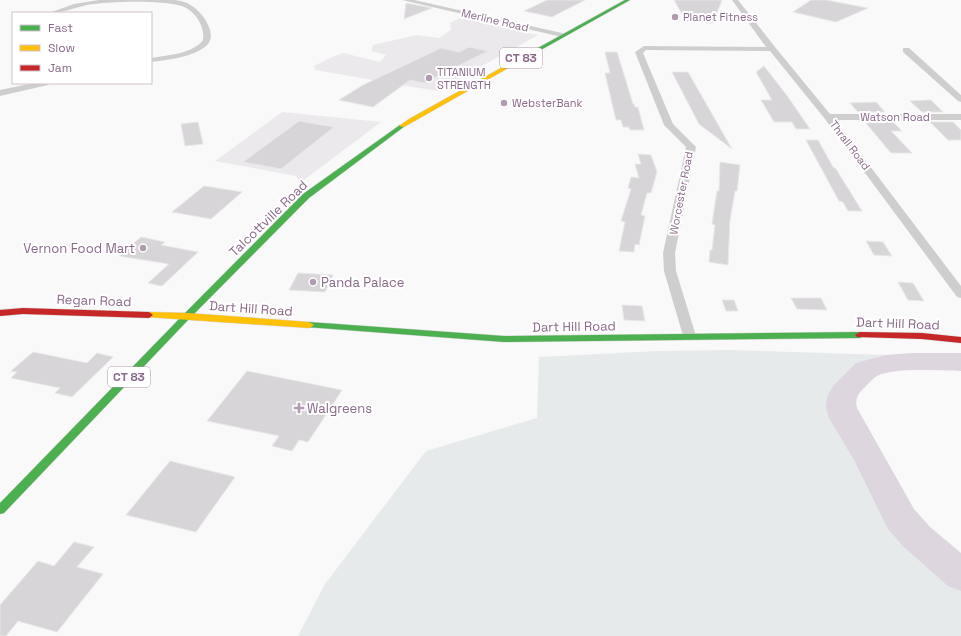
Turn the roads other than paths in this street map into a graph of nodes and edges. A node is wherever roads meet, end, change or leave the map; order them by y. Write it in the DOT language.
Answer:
graph roads {
  1 [pos="154,0"];
  2 [pos="405,0"];
  3 [pos="628,0"];
  4 [pos="735,0"];
  5 [pos="54,12"];
  6 [pos="562,35"];
  7 [pos="772,49"];
  8 [pos="906,50"];
  9 [pos="152,60"];
  10 [pos="40,84"];
  11 [pos="0,93"];
  12 [pos="961,99"];
  13 [pos="961,116"];
  14 [pos="828,117"];
  15 [pos="961,294"];
  16 [pos="0,313"];
  17 [pos="187,316"];
  18 [pos="689,336"];
  19 [pos="961,340"];
  20 [pos="0,510"];
  1 -- 5 [label="street"];
  1 -- 9 [label="street"];
  2 -- 6 [label="street, Merline Road"];
  3 -- 6 [label="main road, Talcottville Road / CT 83"];
  4 -- 7 [label="street, Thrall Road"];
  6 -- 17 [label="main road, Talcottville Road / CT 83"];
  7 -- 14 [label="street, Thrall Road"];
  7 -- 18 [label="street, Worcester Road"];
  8 -- 12 [label="street"];
  10 -- 11 [label="street"];
  13 -- 14 [label="street, Watson Road"];
  14 -- 15 [label="street, Thrall Road"];
  16 -- 17 [label="main road, Regan Road"];
  17 -- 18 [label="main road, Dart Hill Road"];
  17 -- 20 [label="main road, Talcottville Road / CT 83"];
  18 -- 19 [label="main road, Dart Hill Road"];
}
